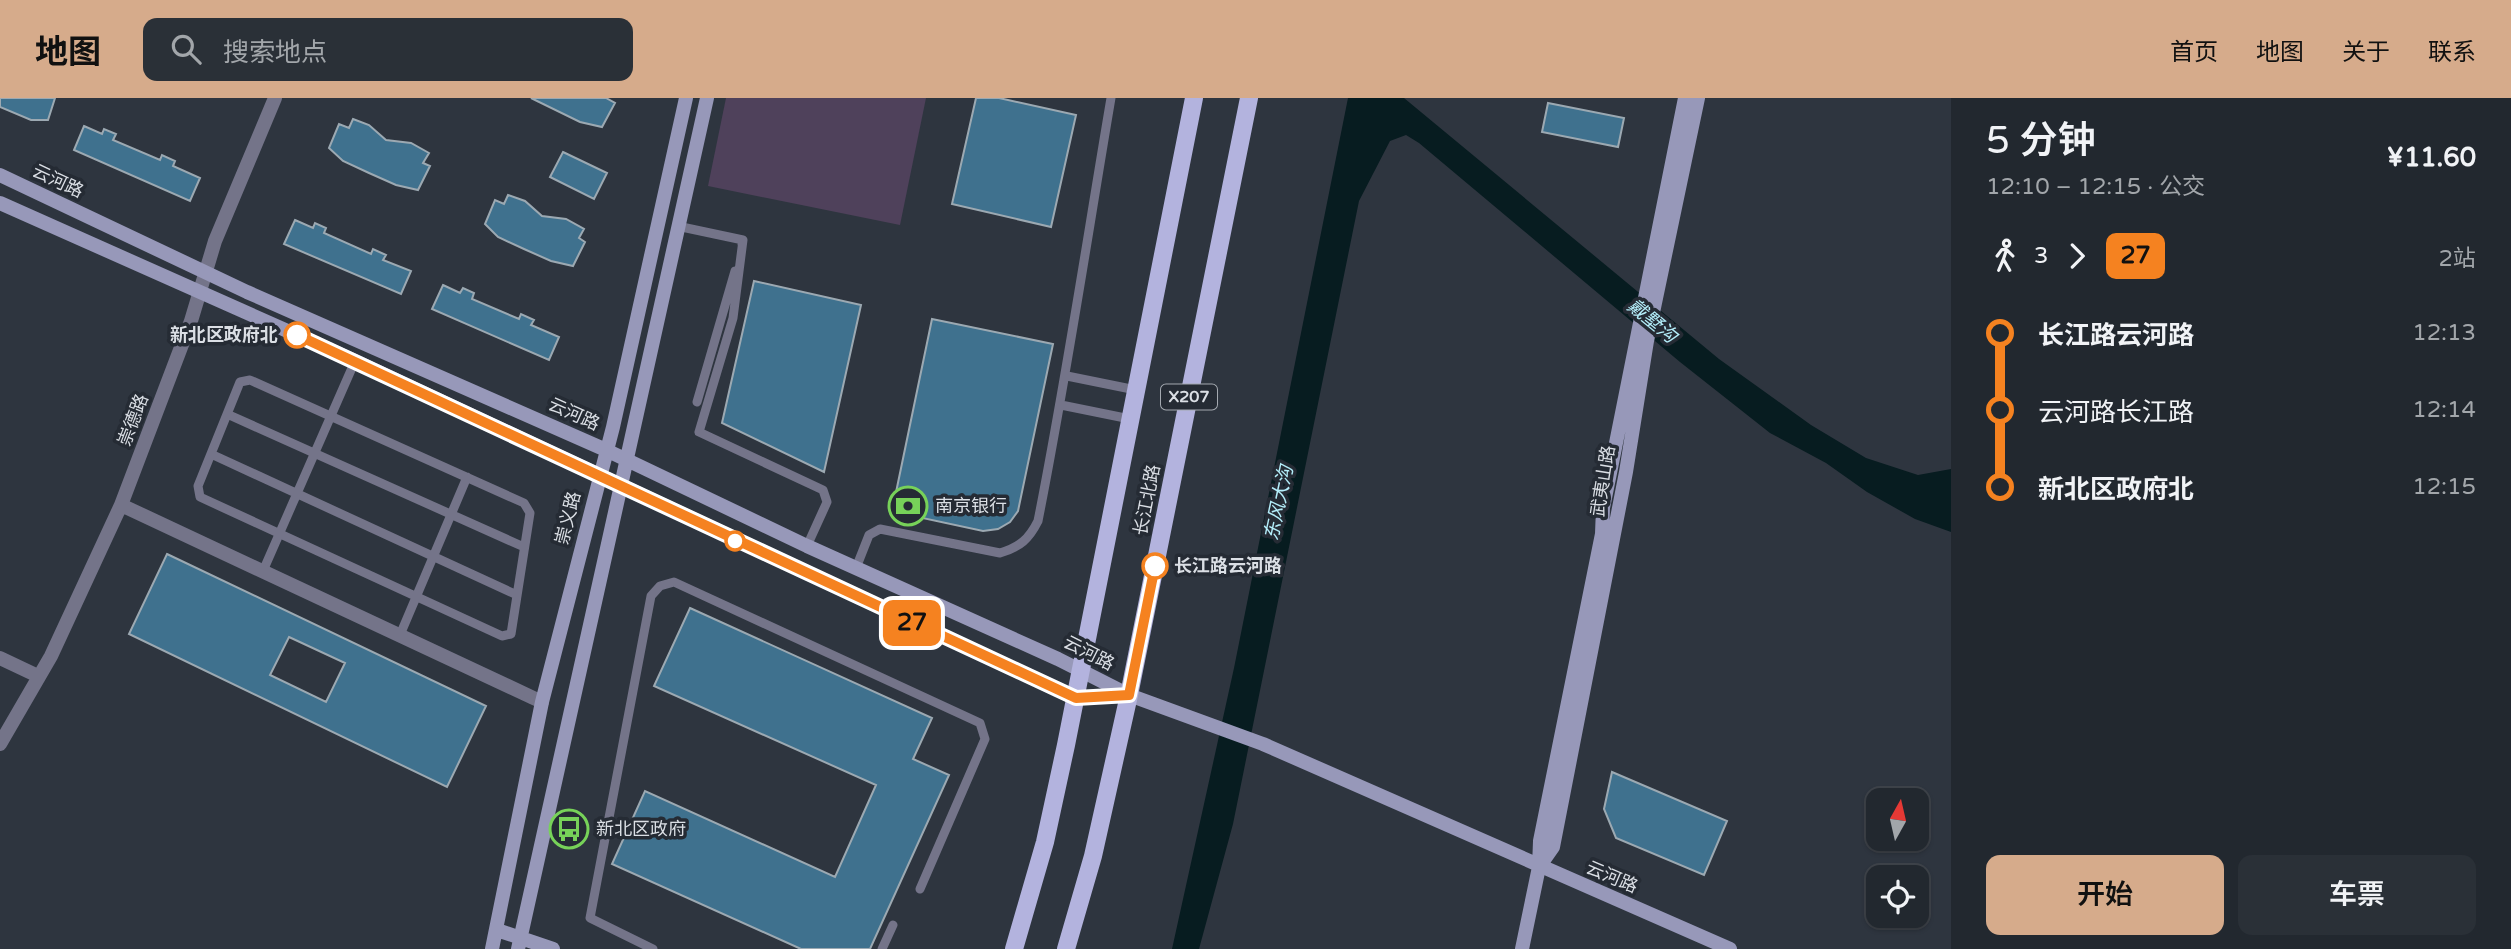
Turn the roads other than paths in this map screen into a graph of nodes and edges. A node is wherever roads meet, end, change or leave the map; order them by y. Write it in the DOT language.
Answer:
graph roads {
  1 [pos="275,98"];
  2 [pos="686,98"];
  3 [pos="707,98"];
  4 [pos="1111,98"];
  5 [pos="1194,98"];
  6 [pos="1249,98"];
  7 [pos="1685,98"];
  8 [pos="1698,98"];
  9 [pos="0,175"];
  10 [pos="0,203"];
  11 [pos="677,226"];
  12 [pos="743,240"];
  13 [pos="205,272"];
  14 [pos="200,292"];
  15 [pos="1652,296"];
  16 [pos="355,361"];
  17 [pos="1067,376"];
  18 [pos="1136,390"];
  19 [pos="697,402"];
  20 [pos="1061,405"];
  21 [pos="228,414"];
  22 [pos="330,415"];
  23 [pos="1130,419"];
  24 [pos="606,450"];
  25 [pos="314,452"];
  26 [pos="211,454"];
  27 [pos="626,460"];
  28 [pos="599,475"];
  29 [pos="467,477"];
  30 [pos="620,485"];
  31 [pos="296,494"];
  32 [pos="121,505"];
  33 [pos="452,514"];
  34 [pos="279,533"];
  35 [pos="807,546"];
  36 [pos="524,547"];
  37 [pos="433,556"];
  38 [pos="856,568"];
  39 [pos="263,571"];
  40 [pos="517,594"];
  41 [pos="417,596"];
  42 [pos="400,635"];
  43 [pos="0,658"];
  44 [pos="1081,670"];
  45 [pos="38,677"];
  46 [pos="1129,695"];
  47 [pos="1076,698"];
  48 [pos="542,702"];
  49 [pos="0,744"];
  50 [pos="1539,867"];
  51 [pos="920,889"];
  52 [pos="893,925"];
  53 [pos="497,930"];
  54 [pos="519,943"];
  55 [pos="492,949"];
  56 [pos="553,949"];
  57 [pos="653,949"];
  58 [pos="882,949"];
  59 [pos="1014,949"];
  60 [pos="1066,949"];
  61 [pos="1522,949"];
  62 [pos="1730,949"];
  1 -- 13 [label="street, 崇德路"];
  2 -- 24 [label="street, 崇义路"];
  3 -- 11 [label="street"];
  4 -- 17 [label="lane"];
  5 -- 18 [label="main road, 长江北路 / X207"];
  6 -- 46 [label="main road, 长江北路 / X207"];
  7 -- 15 [label="street, 武夷山路"];
  8 -- 15 [label="street, 武夷山路"];
  9 -- 13 [label="street, 云河路"];
  10 -- 14 [label="street, 云河路"];
  11 -- 12 [label="lane"];
  11 -- 27 [label="street"];
  12 -- 19 [label="lane"];
  12 -- 35 [label="lane"];
  13 -- 14 [label="street, 崇德路"];
  13 -- 24 [label="street, 云河路"];
  14 -- 16 [label="street, 云河路"];
  14 -- 32 [label="street, 崇德路"];
  15 -- 50 [label="street, 武夷山路"];
  16 -- 22 [label="lane"];
  16 -- 28 [label="street, 云河路"];
  17 -- 18 [label="lane"];
  17 -- 20 [label="lane"];
  18 -- 23 [label="main road, 长江北路 / X207"];
  20 -- 23 [label="lane"];
  20 -- 38 [label="lane"];
  21 -- 22 [label="lane"];
  21 -- 25 [label="lane"];
  21 -- 26 [label="lane"];
  22 -- 25 [label="lane"];
  22 -- 29 [label="lane"];
  23 -- 44 [label="main road, 长江北路 / X207"];
  24 -- 27 [label="street, 云河路"];
  24 -- 28 [label="street, 崇义路"];
  25 -- 31 [label="lane"];
  25 -- 33 [label="lane"];
  26 -- 31 [label="lane"];
  26 -- 34 [label="lane"];
  27 -- 30 [label="street"];
  27 -- 35 [label="street, 云河路"];
  28 -- 30 [label="street, 云河路"];
  28 -- 48 [label="street, 崇义路"];
  29 -- 33 [label="lane"];
  29 -- 36 [label="lane"];
  30 -- 47 [label="street, 云河路"];
  30 -- 54 [label="street"];
  31 -- 34 [label="lane"];
  31 -- 37 [label="lane"];
  32 -- 39 [label="street"];
  32 -- 45 [label="street, 崇德路"];
  33 -- 36 [label="lane"];
  33 -- 37 [label="lane"];
  34 -- 39 [label="lane"];
  34 -- 41 [label="lane"];
  35 -- 38 [label="street, 云河路"];
  36 -- 40 [label="lane"];
  37 -- 40 [label="lane"];
  37 -- 41 [label="lane"];
  38 -- 44 [label="street, 云河路"];
  39 -- 42 [label="street"];
  40 -- 41 [label="lane"];
  41 -- 42 [label="lane"];
  42 -- 48 [label="street"];
  43 -- 45 [label="street"];
  44 -- 46 [label="street, 云河路"];
  44 -- 47 [label="main road, 长江北路 / X207"];
  45 -- 49 [label="street, 崇德路"];
  46 -- 47 [label="street, 云河路"];
  46 -- 50 [label="street, 云河路"];
  46 -- 60 [label="main road, 长江北路 / X207"];
  47 -- 59 [label="main road, 长江北路 / X207"];
  48 -- 53 [label="street, 崇义路"];
  50 -- 61 [label="street, 武夷山路"];
  50 -- 62 [label="street, 云河路"];
  51 -- 57 [label="lane"];
  52 -- 58 [label="lane"];
  53 -- 54 [label="street"];
  53 -- 55 [label="street, 崇义路"];
  54 -- 56 [label="street"];
}
